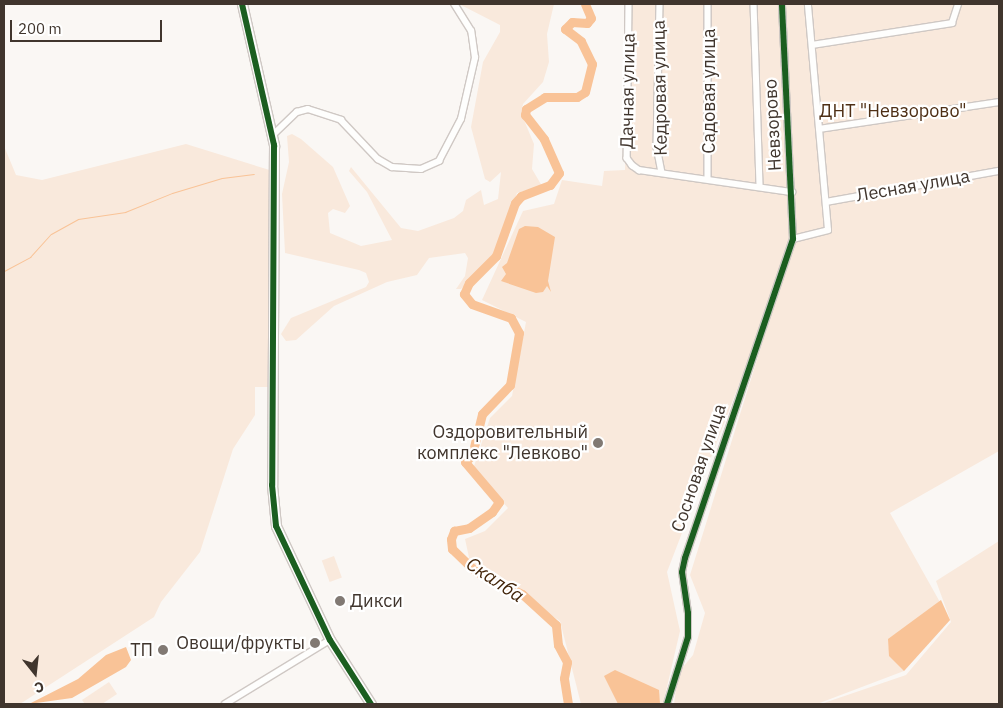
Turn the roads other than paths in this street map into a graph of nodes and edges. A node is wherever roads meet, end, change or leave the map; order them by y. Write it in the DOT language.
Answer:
graph roads {
  1 [pos="242,4"];
  2 [pos="454,4"];
  3 [pos="629,4"];
  4 [pos="660,4"];
  5 [pos="708,4"];
  6 [pos="754,4"];
  7 [pos="782,4"];
  8 [pos="808,4"];
  9 [pos="958,4"];
  10 [pos="812,45"];
  11 [pos="999,102"];
  12 [pos="819,129"];
  13 [pos="273,135"];
  14 [pos="999,171"];
  15 [pos="662,173"];
  16 [pos="708,179"];
  17 [pos="760,187"];
  18 [pos="792,192"];
  19 [pos="826,202"];
  20 [pos="792,242"];
  21 [pos="330,640"];
  22 [pos="225,704"];
  23 [pos="371,704"];
  24 [pos="667,704"];
  1 -- 13 [label="street"];
  2 -- 13 [label="street"];
  3 -- 15 [label="street, Дачная улица"];
  4 -- 15 [label="street, Кедровая улица"];
  5 -- 16 [label="street, Садовая улица"];
  6 -- 17 [label="street"];
  7 -- 18 [label="street, Невзорово"];
  8 -- 10 [label="street"];
  9 -- 10 [label="street"];
  10 -- 12 [label="street"];
  11 -- 12 [label="street"];
  12 -- 19 [label="street"];
  13 -- 21 [label="street"];
  14 -- 19 [label="street, Лесная улица"];
  15 -- 16 [label="street, Дачная улица"];
  16 -- 17 [label="street, Дачная улица"];
  17 -- 18 [label="street, Дачная улица"];
  18 -- 20 [label="street, Невзорово"];
  19 -- 20 [label="street"];
  20 -- 24 [label="street, Сосновая улица"];
  21 -- 22 [label="street"];
  21 -- 23 [label="street"];
}
